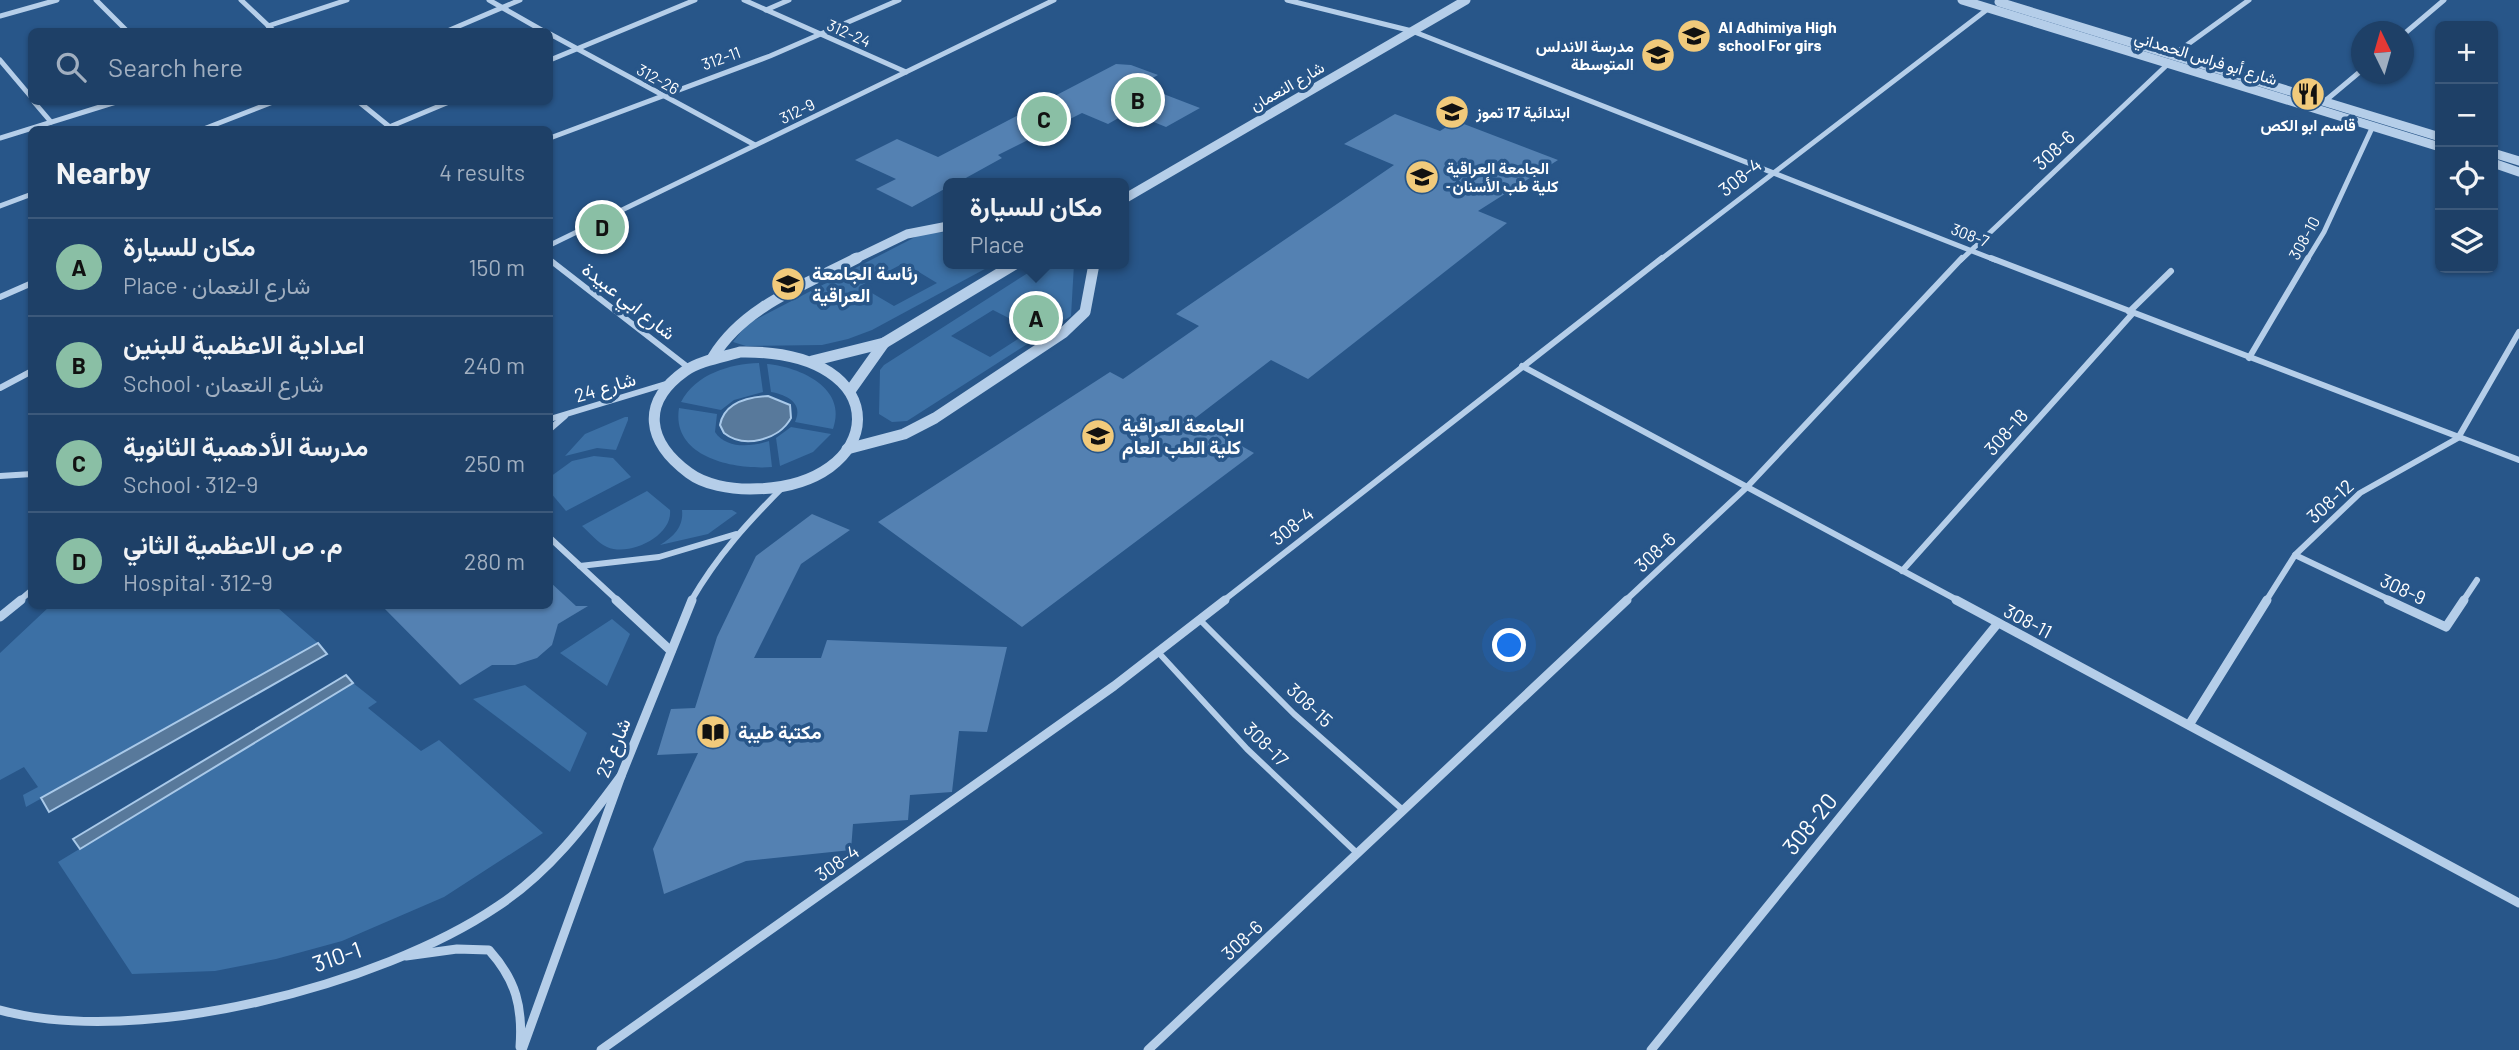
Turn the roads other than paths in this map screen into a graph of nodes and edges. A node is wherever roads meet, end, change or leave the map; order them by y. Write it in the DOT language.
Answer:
graph roads {
  1 [pos="57,0"];
  2 [pos="96,0"];
  3 [pos="241,0"];
  4 [pos="347,0"];
  5 [pos="489,0"];
  6 [pos="520,0"];
  7 [pos="695,0"];
  8 [pos="744,0"];
  9 [pos="789,0"];
  10 [pos="899,0"];
  11 [pos="1054,0"];
  12 [pos="1287,0"];
  13 [pos="1466,0"];
  14 [pos="1962,0"];
  15 [pos="2249,0"];
  16 [pos="2444,0"];
  17 [pos="1995,2"];
  18 [pos="502,8"];
  19 [pos="766,10"];
  20 [pos="0,16"];
  21 [pos="2414,25"];
  22 [pos="268,26"];
  23 [pos="124,28"];
  24 [pos="270,28"];
  25 [pos="454,28"];
  26 [pos="538,28"];
  27 [pos="1412,32"];
  28 [pos="553,36"];
  29 [pos="825,36"];
  30 [pos="577,49"];
  31 [pos="553,59"];
  32 [pos="2171,59"];
  33 [pos="0,60"];
  34 [pos="906,72"];
  35 [pos="2351,79"];
  36 [pos="28,94"];
  37 [pos="661,94"];
  38 [pos="2325,101"];
  39 [pos="37,105"];
  40 [pos="106,105"];
  41 [pos="265,105"];
  42 [pos="363,105"];
  43 [pos="442,105"];
  44 [pos="51,122"];
  45 [pos="38,126"];
  46 [pos="211,126"];
  47 [pos="389,126"];
  48 [pos="395,126"];
  49 [pos="2373,126"];
  50 [pos="28,129"];
  51 [pos="2435,134"];
  52 [pos="553,137"];
  53 [pos="0,138"];
  54 [pos="755,145"];
  55 [pos="2435,145"];
  56 [pos="2498,155"];
  57 [pos="2519,161"];
  58 [pos="2498,165"];
  59 [pos="2519,172"];
  60 [pos="1770,174"];
  61 [pos="28,196"];
  62 [pos="1129,196"];
  63 [pos="0,206"];
  64 [pos="943,227"];
  65 [pos="553,244"];
  66 [pos="1970,250"];
  67 [pos="553,262"];
  68 [pos="1007,269"];
  69 [pos="1093,269"];
  70 [pos="2171,271"];
  71 [pos="28,285"];
  72 [pos="0,297"];
  73 [pos="2131,313"];
  74 [pos="2519,332"];
  75 [pos="884,343"];
  76 [pos="713,357"];
  77 [pos="2249,358"];
  78 [pos="812,361"];
  79 [pos="1522,366"];
  80 [pos="689,368"];
  81 [pos="28,373"];
  82 [pos="670,382"];
  83 [pos="0,388"];
  84 [pos="850,391"];
  85 [pos="565,415"];
  86 [pos="553,418"];
  87 [pos="553,426"];
  88 [pos="2458,438"];
  89 [pos="847,449"];
  90 [pos="2519,460"];
  91 [pos="28,474"];
  92 [pos="0,476"];
  93 [pos="784,486"];
  94 [pos="1747,487"];
  95 [pos="736,534"];
  96 [pos="553,541"];
  97 [pos="2295,555"];
  98 [pos="580,566"];
  99 [pos="1902,571"];
  100 [pos="2477,580"];
  101 [pos="28,593"];
  102 [pos="0,617"];
  103 [pos="1199,619"];
  104 [pos="1998,623"];
  105 [pos="671,651"];
  106 [pos="1157,651"];
  107 [pos="2189,725"];
  108 [pos="621,776"];
  109 [pos="1404,810"];
  110 [pos="1358,853"];
  111 [pos="2519,903"];
  112 [pos="398,957"];
  113 [pos="0,1010"];
  114 [pos="521,1050"];
  115 [pos="601,1050"];
  116 [pos="1148,1050"];
  117 [pos="1651,1050"];
  1 -- 20 [label="street"];
  2 -- 23 [label="street"];
  3 -- 22 [label="street"];
  4 -- 22 [label="street"];
  5 -- 18 [label="street, 312-26"];
  6 -- 18 [label="street"];
  7 -- 30 [label="street"];
  8 -- 19 [label="street, 312-24"];
  9 -- 19 [label="street"];
  10 -- 29 [label="street, 312-11"];
  11 -- 34 [label="street, 312-9"];
  12 -- 27 [label="street, 308-7"];
  13 -- 27 [label="street, شارع النعمان"];
  14 -- 17 [label="street, شارع أبو فراس الحمداني"];
  15 -- 32 [label="street, 308-6"];
  16 -- 21 [label="street"];
  17 -- 32 [label="street, شارع أبو فراس الحمداني"];
  17 -- 60 [label="street, 308-4"];
  18 -- 25 [label="street"];
  18 -- 26 [label="street, 312-26"];
  19 -- 29 [label="street, 312-24"];
  22 -- 24 [label="street"];
  27 -- 60 [label="street, 308-7"];
  27 -- 62 [label="street, شارع النعمان"];
  28 -- 30 [label="street, 312-26"];
  29 -- 34 [label="street, 312-24"];
  29 -- 37 [label="street, 312-11"];
  30 -- 31 [label="street"];
  30 -- 37 [label="street, 312-26"];
  32 -- 38 [label="street, شارع أبو فراس الحمداني"];
  32 -- 49 [label="street, شارع أبو فراس الحمداني"];
  32 -- 66 [label="street, 308-6"];
  33 -- 36 [label="street"];
  34 -- 54 [label="street, 312-9"];
  35 -- 38 [label="street"];
  37 -- 52 [label="street, 312-11"];
  37 -- 54 [label="street, 312-26"];
  38 -- 51 [label="street, شارع أبو فراس الحمداني"];
  39 -- 44 [label="street"];
  40 -- 44 [label="street"];
  41 -- 46 [label="street"];
  42 -- 47 [label="street"];
  43 -- 48 [label="street"];
  44 -- 45 [label="street"];
  49 -- 55 [label="street, شارع أبو فراس الحمداني"];
  49 -- 77 [label="street, 308-10"];
  50 -- 53 [label="street"];
  54 -- 65 [label="street, 312-9"];
  56 -- 57 [label="street"];
  58 -- 59 [label="street"];
  60 -- 66 [label="street, 308-7"];
  60 -- 79 [label="street, 308-4"];
  61 -- 63 [label="street"];
  64 -- 76 [label="street"];
  66 -- 73 [label="street, 308-7"];
  66 -- 94 [label="street, 308-6"];
  67 -- 80 [label="street, شارع ابي عبيدة"];
  68 -- 75 [label="street"];
  69 -- 89 [label="street"];
  70 -- 73 [label="street, 308-18"];
  71 -- 72 [label="street"];
  73 -- 77 [label="street, 308-7"];
  73 -- 99 [label="street, 308-18"];
  74 -- 88 [label="street"];
  75 -- 78 [label="street"];
  75 -- 84 [label="street"];
  76 -- 78 [label="street"];
  76 -- 80 [label="street"];
  77 -- 88 [label="street, 308-7"];
  78 -- 84 [label="street"];
  79 -- 94 [label="street, 308-11"];
  79 -- 103 [label="street, 308-4"];
  80 -- 82 [label="street"];
  81 -- 83 [label="street"];
  82 -- 85 [label="street, شارع 24"];
  82 -- 93 [label="street"];
  84 -- 89 [label="street"];
  85 -- 86 [label="street, شارع 24"];
  85 -- 87 [label="street"];
  88 -- 90 [label="street, 308-7"];
  88 -- 97 [label="street, 308-12"];
  89 -- 93 [label="street"];
  91 -- 92 [label="street"];
  93 -- 95 [label="street, شارع 23"];
  94 -- 99 [label="street, 308-11"];
  94 -- 109 [label="street, 308-6"];
  95 -- 98 [label="street"];
  95 -- 105 [label="street, شارع 23"];
  96 -- 98 [label="street"];
  97 -- 100 [label="street, 308-9"];
  97 -- 107 [label="street, 308-12"];
  98 -- 105 [label="street"];
  99 -- 104 [label="street, 308-11"];
  101 -- 102 [label="street"];
  103 -- 106 [label="street, 308-4"];
  103 -- 109 [label="lane, 308-15"];
  104 -- 107 [label="street, 308-11"];
  104 -- 117 [label="street, 308-20"];
  105 -- 108 [label="street, شارع 23"];
  106 -- 110 [label="lane, 308-17"];
  106 -- 115 [label="street, 308-4"];
  107 -- 111 [label="street, 308-11"];
  108 -- 112 [label="street, 310-1"];
  108 -- 114 [label="street, شارع 23"];
  109 -- 110 [label="street, 308-6"];
  110 -- 116 [label="street, 308-6"];
  112 -- 113 [label="street, 310-1"];
  112 -- 114 [label="street"];
}
